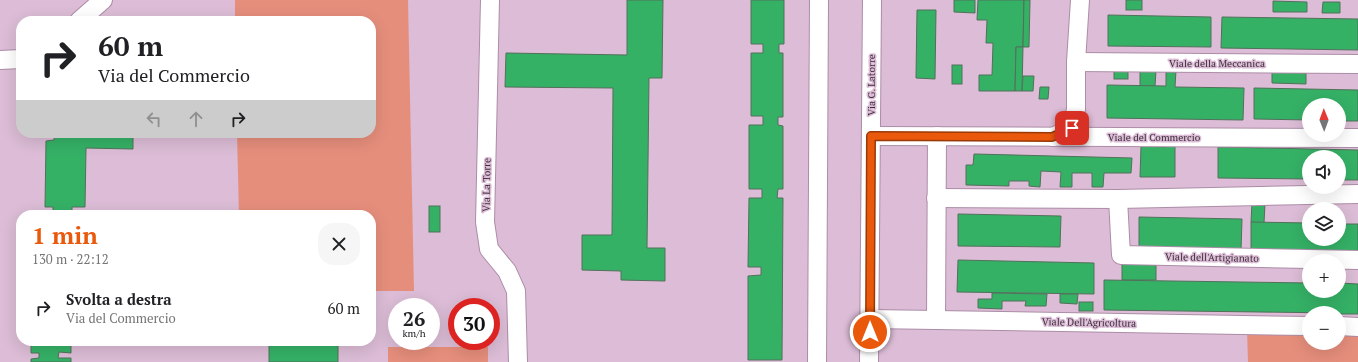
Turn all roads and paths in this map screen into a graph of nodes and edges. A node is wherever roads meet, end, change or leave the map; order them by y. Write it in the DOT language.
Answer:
graph roads {
  1 [pos="103,0"];
  2 [pos="490,0"];
  3 [pos="819,0"];
  4 [pos="872,0"];
  5 [pos="1080,0"];
  6 [pos="85,16"];
  7 [pos="16,59"];
  8 [pos="0,60"];
  9 [pos="1076,62"];
  10 [pos="1358,64"];
  11 [pos="871,136"];
  12 [pos="937,136"];
  13 [pos="1052,137"];
  14 [pos="1358,138"];
  15 [pos="1358,194"];
  16 [pos="936,198"];
  17 [pos="1118,199"];
  18 [pos="1358,260"];
  19 [pos="870,319"];
  20 [pos="936,320"];
  21 [pos="1302,326"];
  22 [pos="1346,326"];
  23 [pos="1358,326"];
  24 [pos="518,362"];
  25 [pos="817,362"];
  26 [pos="869,362"];
  1 -- 6 [label="street"];
  2 -- 24 [label="street, Via La Torre"];
  3 -- 25 [label="street"];
  4 -- 11 [label="street, Via G. Latorre"];
  5 -- 9 [label="street"];
  7 -- 8 [label="street"];
  9 -- 10 [label="street, Viale della Meccanica"];
  9 -- 13 [label="street"];
  11 -- 12 [label="street, Viale del Commercio"];
  11 -- 19 [label="street, Via G. Latorre"];
  12 -- 13 [label="street, Viale del Commercio"];
  12 -- 16 [label="street"];
  13 -- 14 [label="street, Viale del Commercio"];
  15 -- 17 [label="street"];
  16 -- 17 [label="street"];
  16 -- 20 [label="street"];
  17 -- 18 [label="street, Viale dell'Artigianato"];
  19 -- 20 [label="street, Viale Dell'Agricoltura"];
  19 -- 26 [label="street, Via G. Latorre"];
  20 -- 21 [label="street, Viale Dell'Agricoltura"];
  22 -- 23 [label="street"];
}
